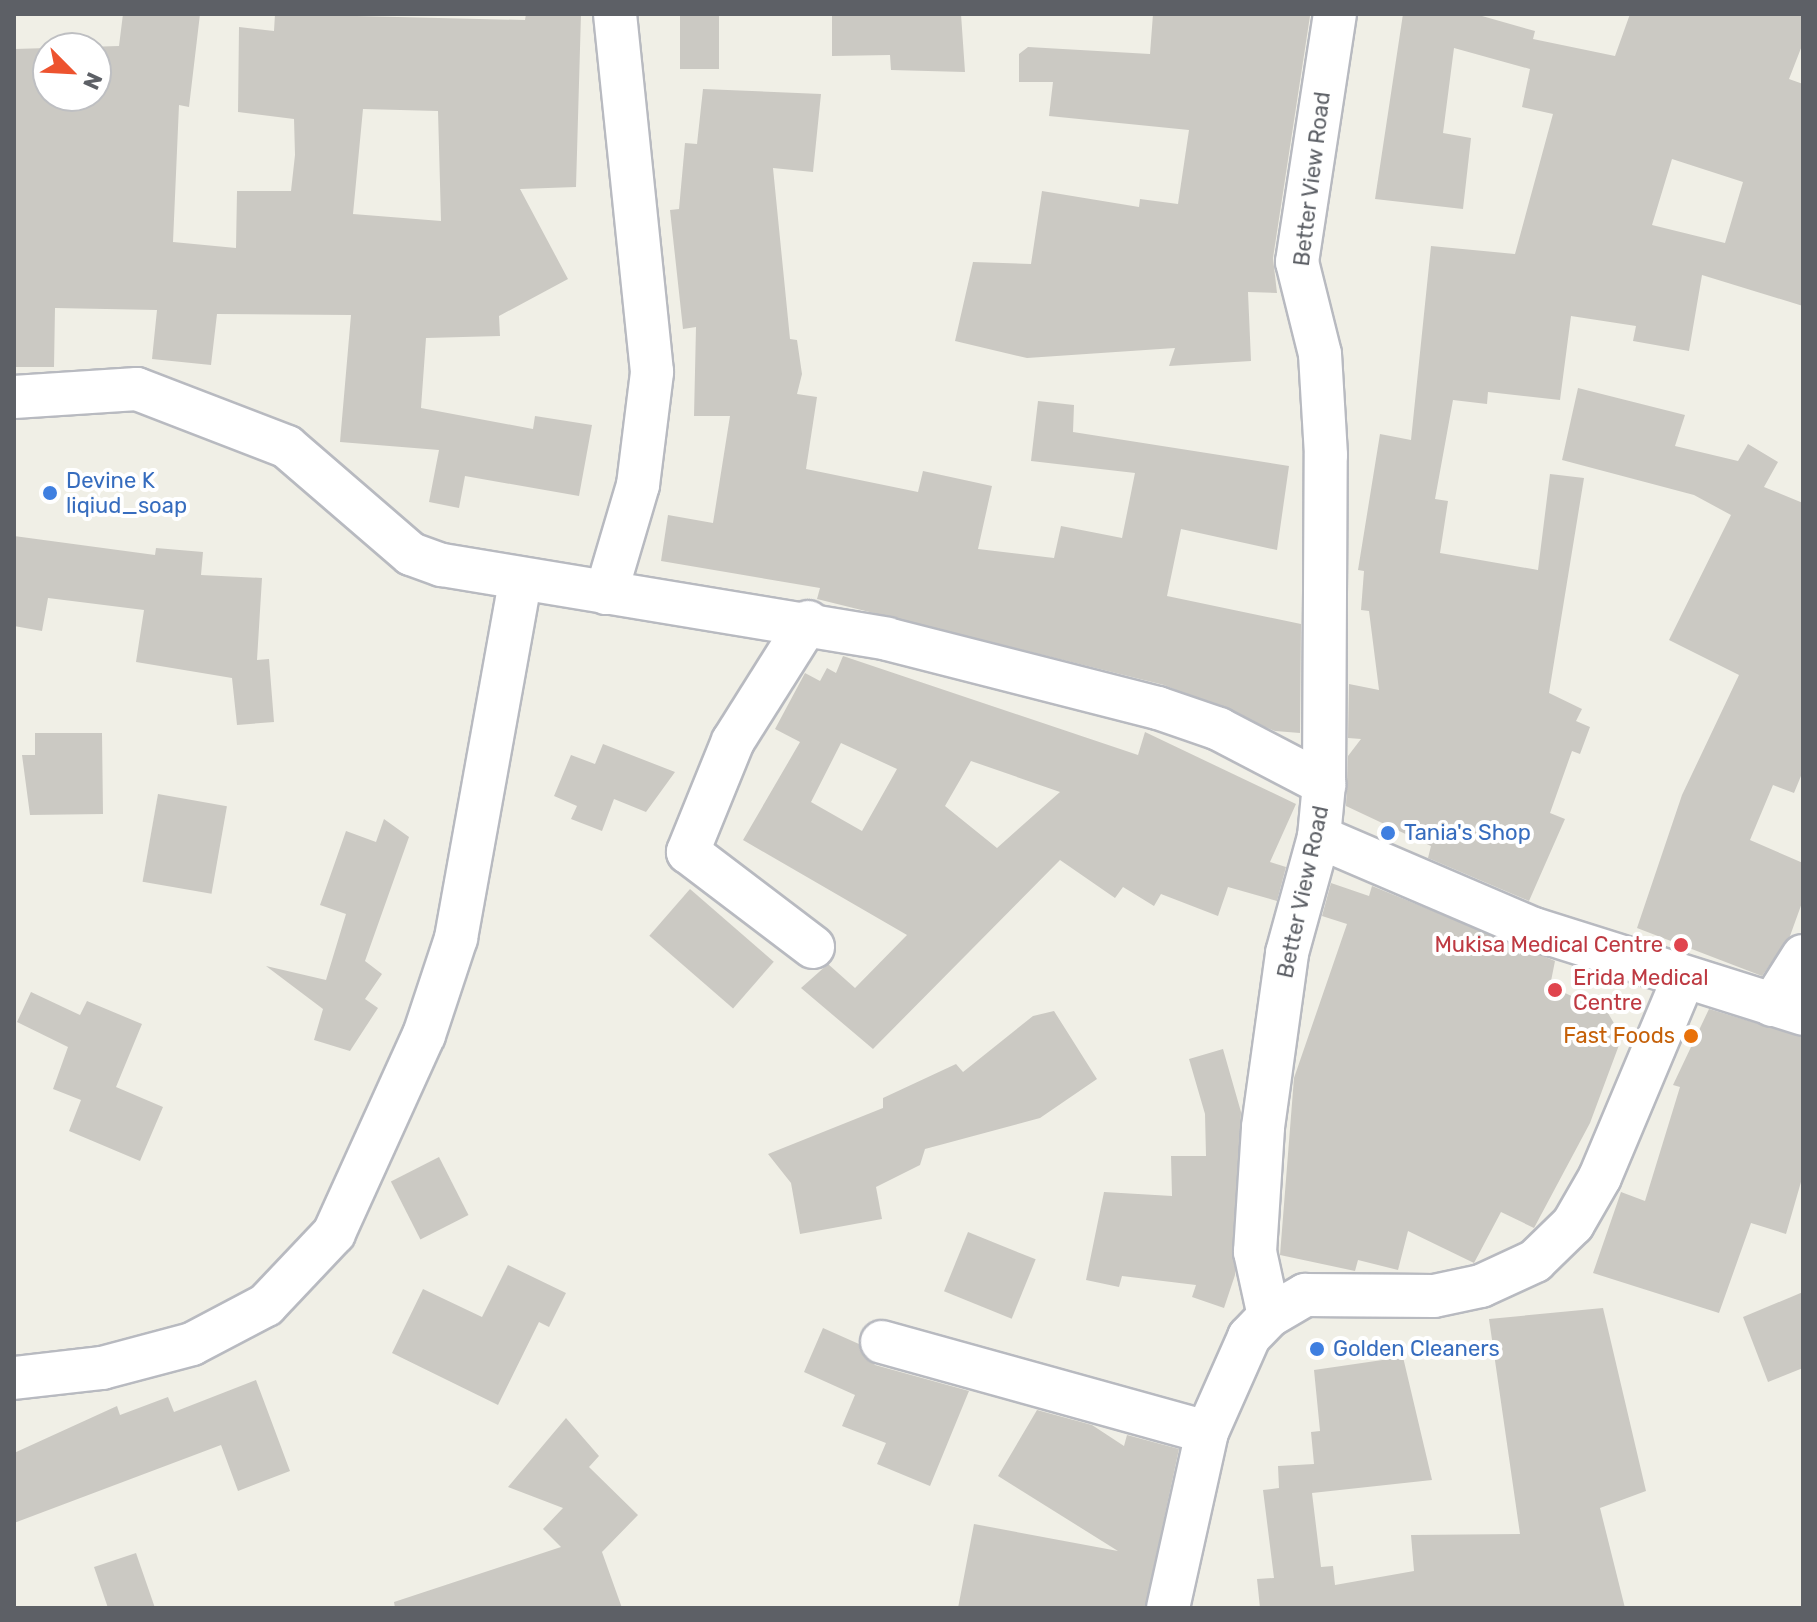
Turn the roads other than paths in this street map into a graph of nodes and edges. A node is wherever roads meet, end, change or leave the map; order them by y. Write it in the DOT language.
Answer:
graph roads {
  1 [pos="615,14"];
  2 [pos="1335,14"];
  3 [pos="14,397"];
  4 [pos="520,584"];
  5 [pos="606,593"];
  6 [pos="808,622"];
  7 [pos="1324,784"];
  8 [pos="1319,837"];
  9 [pos="813,947"];
  10 [pos="1803,956"];
  11 [pos="1683,980"];
  12 [pos="1787,1009"];
  13 [pos="1269,1316"];
  14 [pos="882,1342"];
  15 [pos="14,1378"];
  16 [pos="1207,1432"];
  17 [pos="1168,1608"];
  1 -- 5 [label="street"];
  2 -- 7 [label="street, Better View Road"];
  3 -- 4 [label="street"];
  4 -- 5 [label="street"];
  4 -- 15 [label="street"];
  5 -- 6 [label="street"];
  6 -- 7 [label="street"];
  6 -- 9 [label="street"];
  7 -- 8 [label="street, Better View Road"];
  8 -- 11 [label="street"];
  8 -- 13 [label="street, Better View Road"];
  10 -- 12 [label="street"];
  11 -- 12 [label="street"];
  11 -- 13 [label="street"];
  13 -- 16 [label="street"];
  14 -- 16 [label="street"];
  16 -- 17 [label="street"];
}
